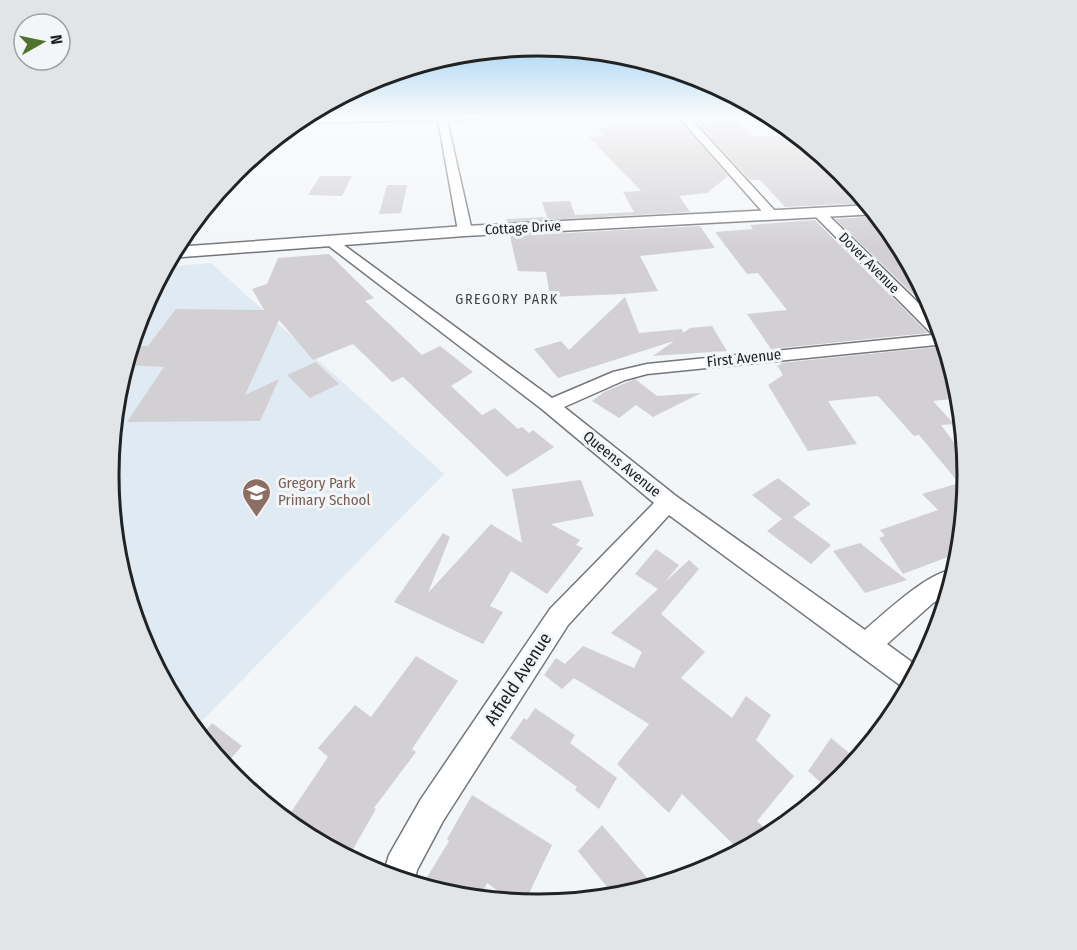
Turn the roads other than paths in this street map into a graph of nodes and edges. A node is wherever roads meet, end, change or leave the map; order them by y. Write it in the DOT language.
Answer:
graph roads {
  1 [pos="451,160"];
  2 [pos="723,160"];
  3 [pos="864,211"];
  4 [pos="819,213"];
  5 [pos="772,215"];
  6 [pos="465,231"];
  7 [pos="332,243"];
  8 [pos="183,252"];
  9 [pos="930,324"];
  10 [pos="936,339"];
  11 [pos="550,406"];
  12 [pos="668,502"];
  13 [pos="944,584"];
  14 [pos="868,644"];
  15 [pos="907,675"];
  16 [pos="401,871"];
  1 -- 6 [label="street"];
  2 -- 5 [label="street"];
  3 -- 4 [label="street, Cottage Drive"];
  4 -- 5 [label="street, Cottage Drive"];
  4 -- 9 [label="street, Dover Avenue"];
  5 -- 6 [label="street, Cottage Drive"];
  6 -- 7 [label="street, Cottage Drive"];
  7 -- 8 [label="street, Cottage Drive"];
  7 -- 11 [label="street, Queens Avenue"];
  10 -- 11 [label="street, First Avenue"];
  11 -- 12 [label="street, Queens Avenue"];
  12 -- 14 [label="street, Queens Avenue"];
  12 -- 16 [label="street, Atfield Avenue"];
  13 -- 14 [label="street"];
  14 -- 15 [label="street, Queens Avenue"];
}
